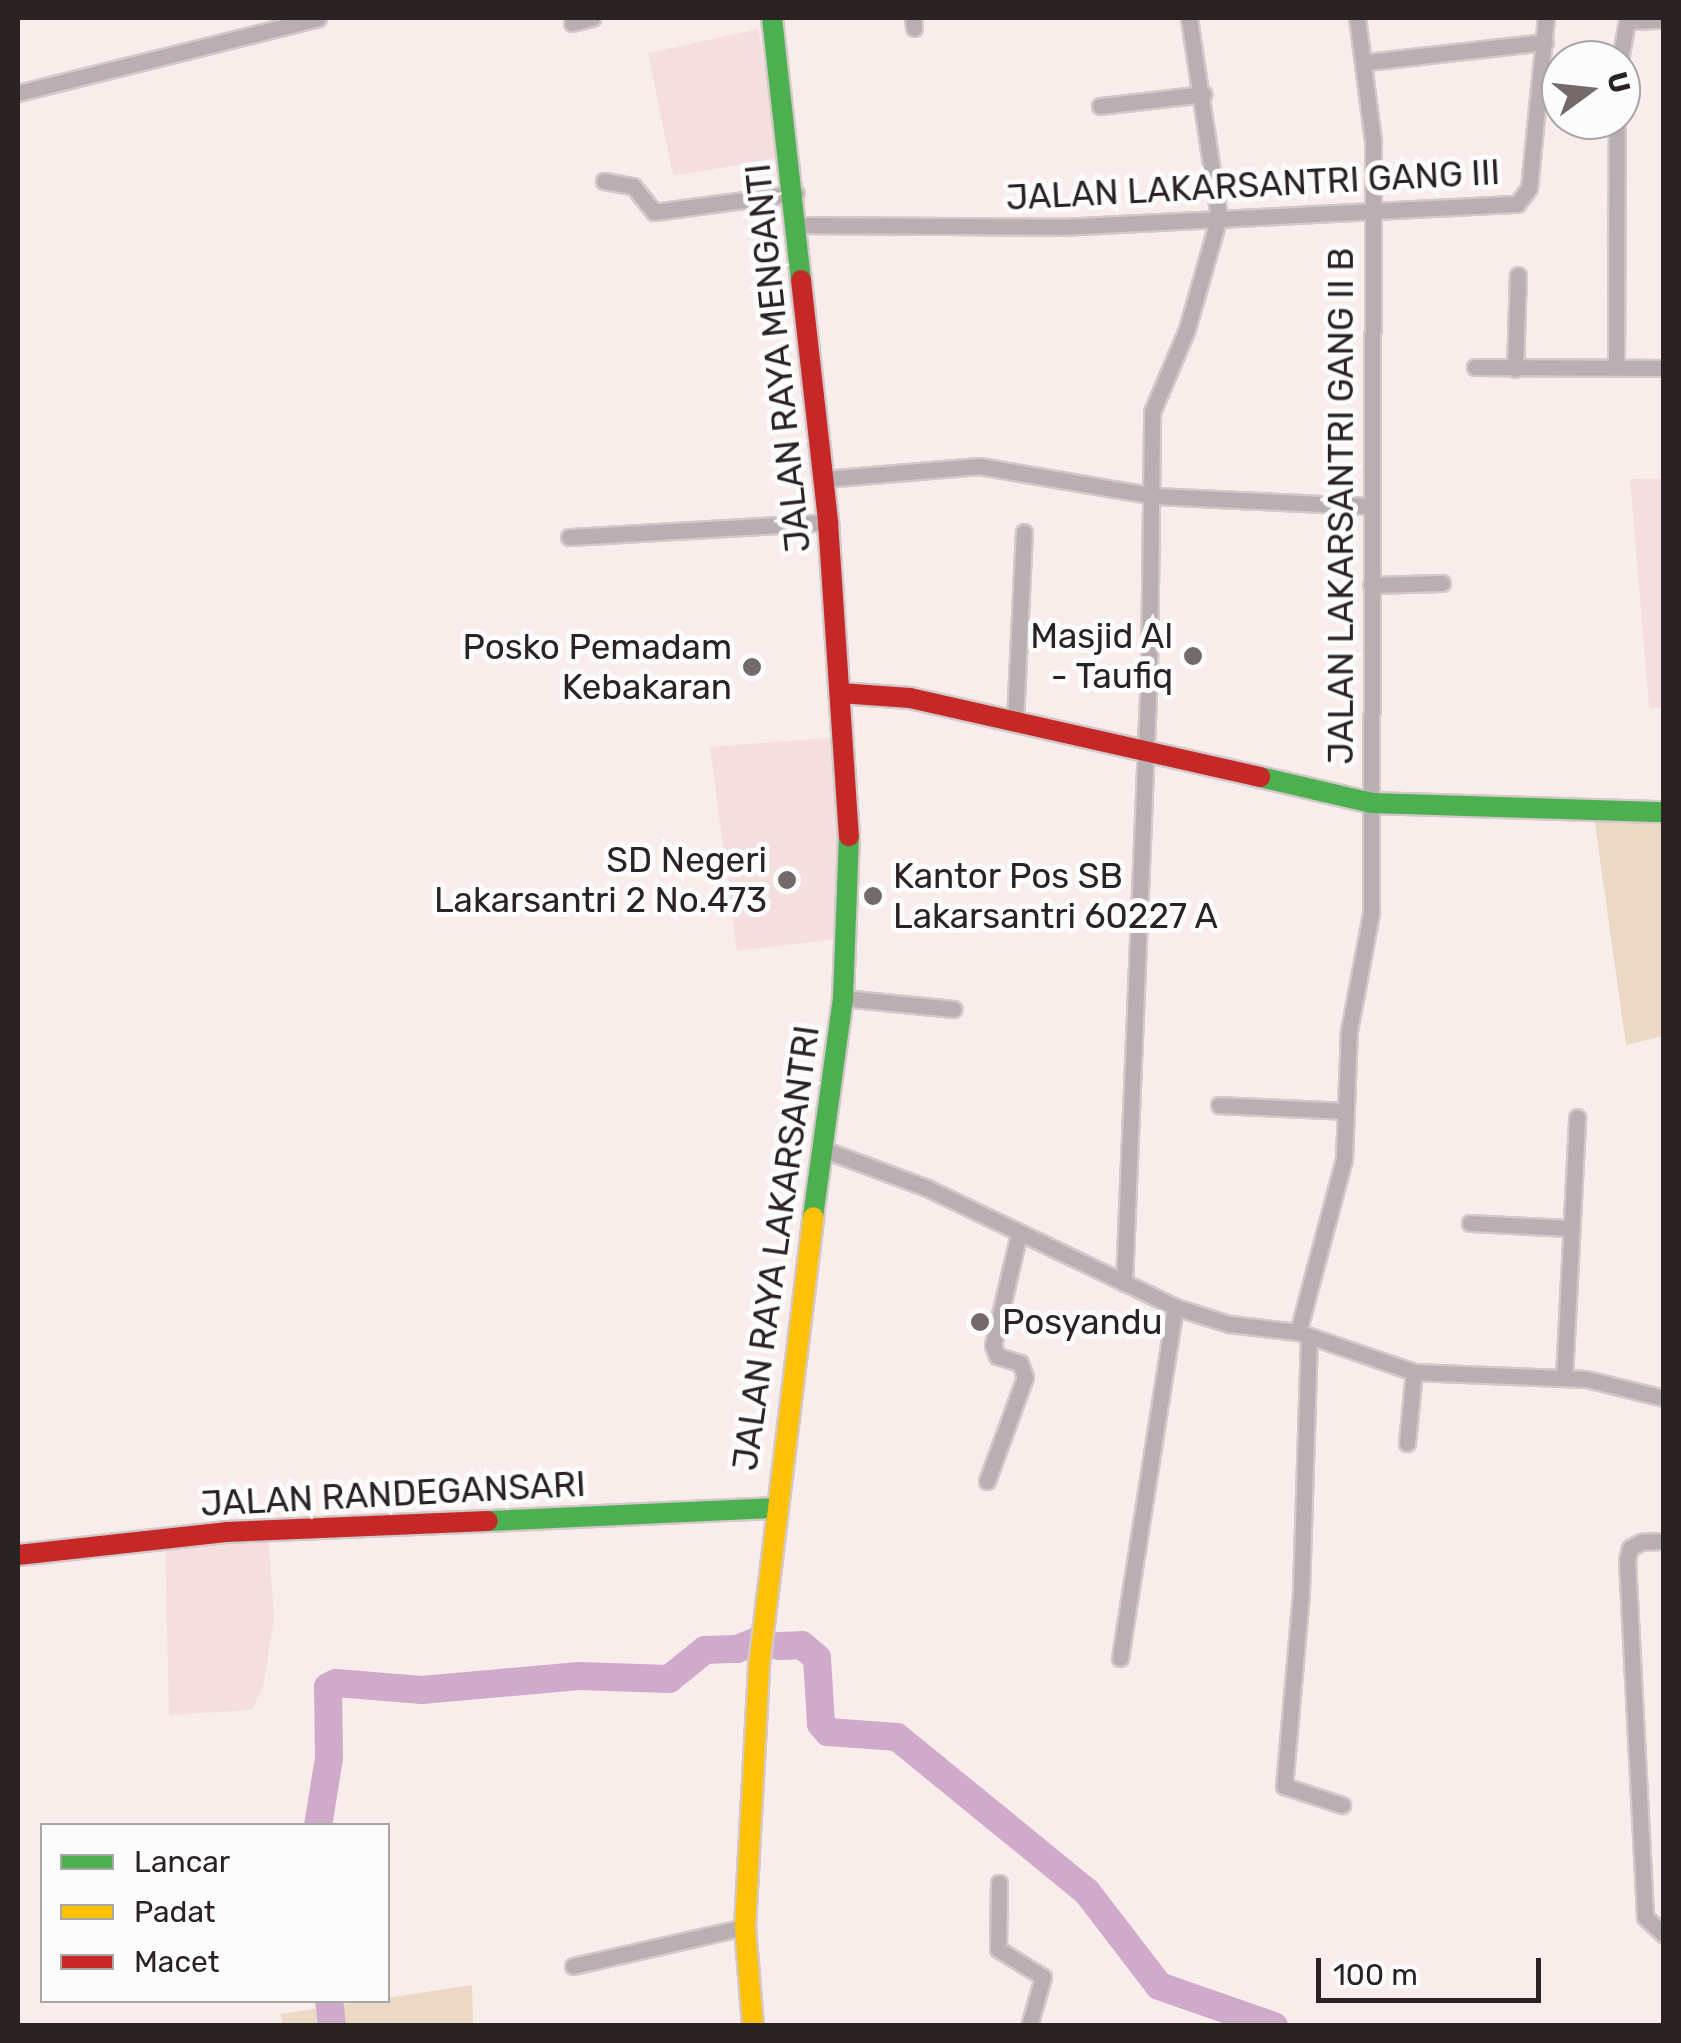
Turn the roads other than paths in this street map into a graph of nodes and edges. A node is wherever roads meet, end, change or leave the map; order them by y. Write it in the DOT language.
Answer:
graph roads {
  1 [pos="318,18"];
  2 [pos="592,18"];
  3 [pos="774,18"];
  4 [pos="1188,18"];
  5 [pos="1358,18"];
  6 [pos="1664,20"];
  7 [pos="572,22"];
  8 [pos="1624,40"];
  9 [pos="1541,42"];
  10 [pos="1367,62"];
  11 [pos="1541,75"];
  12 [pos="18,93"];
  13 [pos="1203,94"];
  14 [pos="1100,106"];
  15 [pos="1617,140"];
  16 [pos="604,181"];
  17 [pos="796,193"];
  18 [pos="1370,209"];
  19 [pos="1219,217"];
  20 [pos="799,225"];
  21 [pos="1518,275"];
  22 [pos="1616,366"];
  23 [pos="1474,367"];
  24 [pos="1664,368"];
  25 [pos="1515,369"];
  26 [pos="824,478"];
  27 [pos="1155,496"];
  28 [pos="1368,506"];
  29 [pos="828,522"];
  30 [pos="1024,532"];
  31 [pos="568,537"];
  32 [pos="1442,582"];
  33 [pos="1371,585"];
  34 [pos="840,693"];
  35 [pos="1015,721"];
  36 [pos="1144,755"];
  37 [pos="1372,803"];
  38 [pos="1664,812"];
  39 [pos="843,998"];
  40 [pos="952,1009"];
  41 [pos="1218,1105"];
  42 [pos="1346,1111"];
  43 [pos="1576,1117"];
  44 [pos="825,1150"];
  45 [pos="1470,1223"];
  46 [pos="1570,1228"];
  47 [pos="1019,1233"];
  48 [pos="1124,1283"];
  49 [pos="1175,1307"];
  50 [pos="1303,1334"];
  51 [pos="1414,1372"];
  52 [pos="1564,1378"];
  53 [pos="1663,1396"];
  54 [pos="1407,1443"];
  55 [pos="987,1480"];
  56 [pos="773,1508"];
  57 [pos="1664,1541"];
  58 [pos="18,1555"];
  59 [pos="1120,1658"];
  60 [pos="1342,1805"];
  61 [pos="999,1884"];
  62 [pos="745,1927"];
  63 [pos="1664,1935"];
  64 [pos="573,1966"];
  65 [pos="753,2026"];
  66 [pos="1029,2026"];
  1 -- 12 [label="street"];
  2 -- 7 [label="street"];
  3 -- 17 [label="main road, JALAN RAYA MENGANTI"];
  4 -- 13 [label="street"];
  5 -- 10 [label="street, JALAN LAKARSANTRI GANG II B"];
  6 -- 8 [label="street"];
  9 -- 10 [label="street"];
  10 -- 18 [label="street, JALAN LAKARSANTRI GANG II B"];
  11 -- 18 [label="street, JALAN LAKARSANTRI GANG III"];
  13 -- 14 [label="street"];
  13 -- 19 [label="street"];
  15 -- 22 [label="street"];
  16 -- 17 [label="street"];
  17 -- 20 [label="main road, JALAN RAYA MENGANTI"];
  18 -- 19 [label="street, JALAN LAKARSANTRI GANG III"];
  18 -- 28 [label="street, JALAN LAKARSANTRI GANG II B"];
  19 -- 20 [label="street, JALAN LAKARSANTRI GANG III"];
  19 -- 27 [label="street"];
  20 -- 26 [label="main road, JALAN RAYA MENGANTI"];
  21 -- 25 [label="street"];
  22 -- 24 [label="street"];
  22 -- 25 [label="street"];
  23 -- 25 [label="street"];
  26 -- 27 [label="street"];
  26 -- 29 [label="main road, JALAN RAYA MENGANTI"];
  27 -- 28 [label="street"];
  27 -- 36 [label="street"];
  28 -- 33 [label="street, JALAN LAKARSANTRI GANG II B"];
  29 -- 31 [label="street"];
  29 -- 34 [label="main road, JALAN RAYA MENGANTI"];
  30 -- 35 [label="street"];
  32 -- 33 [label="street"];
  33 -- 37 [label="street, JALAN LAKARSANTRI GANG II B"];
  34 -- 35 [label="main road"];
  34 -- 39 [label="main road, JALAN RAYA LAKARSANTRI"];
  35 -- 36 [label="main road"];
  36 -- 37 [label="main road"];
  36 -- 48 [label="street"];
  37 -- 38 [label="main road"];
  37 -- 42 [label="street, JALAN LAKARSANTRI GANG II B"];
  39 -- 40 [label="street"];
  39 -- 44 [label="main road, JALAN RAYA LAKARSANTRI"];
  41 -- 42 [label="street"];
  42 -- 50 [label="street, JALAN LAKARSANTRI GANG II B"];
  43 -- 46 [label="street"];
  44 -- 47 [label="street"];
  44 -- 56 [label="main road, JALAN RAYA LAKARSANTRI"];
  45 -- 46 [label="street"];
  46 -- 52 [label="street"];
  47 -- 48 [label="street"];
  47 -- 55 [label="street"];
  48 -- 49 [label="street"];
  49 -- 50 [label="street"];
  49 -- 59 [label="street"];
  50 -- 51 [label="street"];
  50 -- 60 [label="street, JALAN LAKARSANTRI GANG II B"];
  51 -- 52 [label="street"];
  51 -- 54 [label="street"];
  52 -- 53 [label="street"];
  56 -- 58 [label="main road, JALAN RANDEGANSARI"];
  56 -- 62 [label="main road, JALAN RAYA LAKARSANTRI"];
  57 -- 63 [label="street"];
  61 -- 66 [label="street"];
  62 -- 64 [label="street"];
  62 -- 65 [label="main road, JALAN RAYA LAKARSANTRI"];
}
